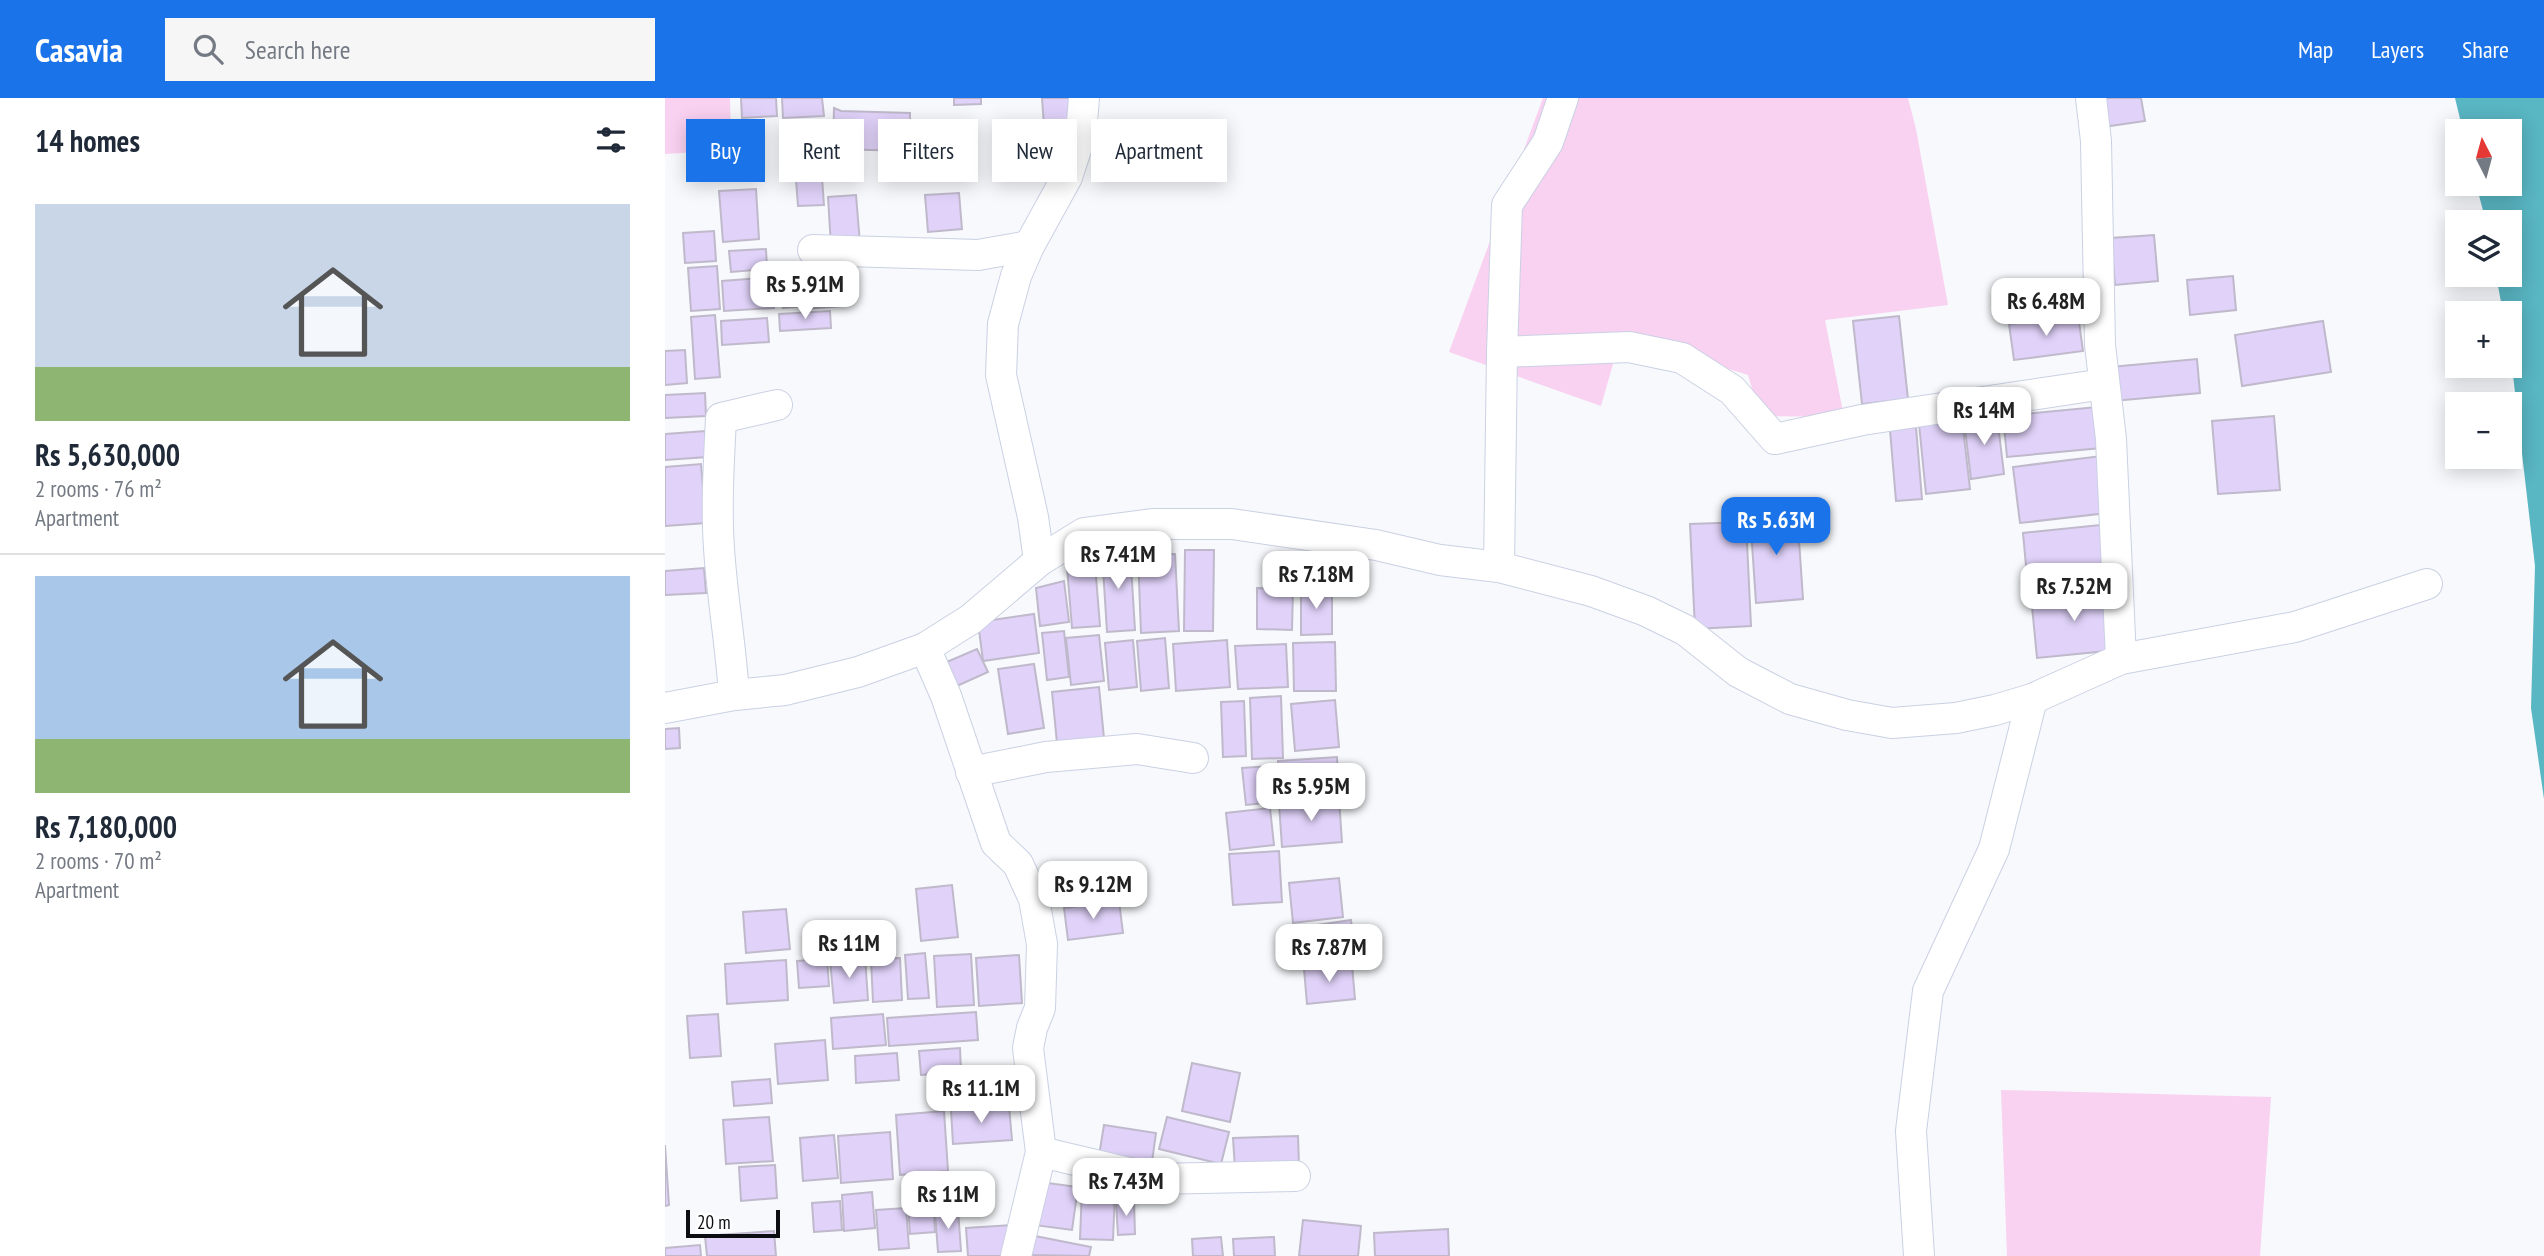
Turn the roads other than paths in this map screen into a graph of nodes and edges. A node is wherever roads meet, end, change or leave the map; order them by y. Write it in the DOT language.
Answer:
graph roads {
  1 [pos="1084,98"];
  2 [pos="1563,98"];
  3 [pos="2091,98"];
  4 [pos="1028,246"];
  5 [pos="813,250"];
  6 [pos="1502,352"];
  7 [pos="2104,384"];
  8 [pos="777,405"];
  9 [pos="1039,561"];
  10 [pos="1500,567"];
  11 [pos="2427,584"];
  12 [pos="925,648"];
  13 [pos="2121,659"];
  14 [pos="734,695"];
  15 [pos="2032,699"];
  16 [pos="665,708"];
  17 [pos="1193,758"];
  18 [pos="971,772"];
  19 [pos="1041,1152"];
  20 [pos="1294,1176"];
  21 [pos="1016,1256"];
  22 [pos="1919,1256"];
  1 -- 4 [label="street"];
  2 -- 6 [label="street"];
  3 -- 7 [label="street"];
  4 -- 5 [label="street"];
  4 -- 9 [label="street"];
  6 -- 7 [label="street"];
  6 -- 10 [label="street"];
  7 -- 13 [label="street"];
  8 -- 14 [label="street"];
  9 -- 10 [label="street"];
  9 -- 12 [label="street"];
  10 -- 15 [label="street"];
  11 -- 13 [label="street"];
  12 -- 14 [label="street"];
  12 -- 18 [label="street"];
  13 -- 15 [label="street"];
  14 -- 16 [label="street"];
  15 -- 22 [label="street"];
  17 -- 18 [label="street"];
  18 -- 19 [label="street"];
  19 -- 20 [label="street"];
  19 -- 21 [label="street"];
}
